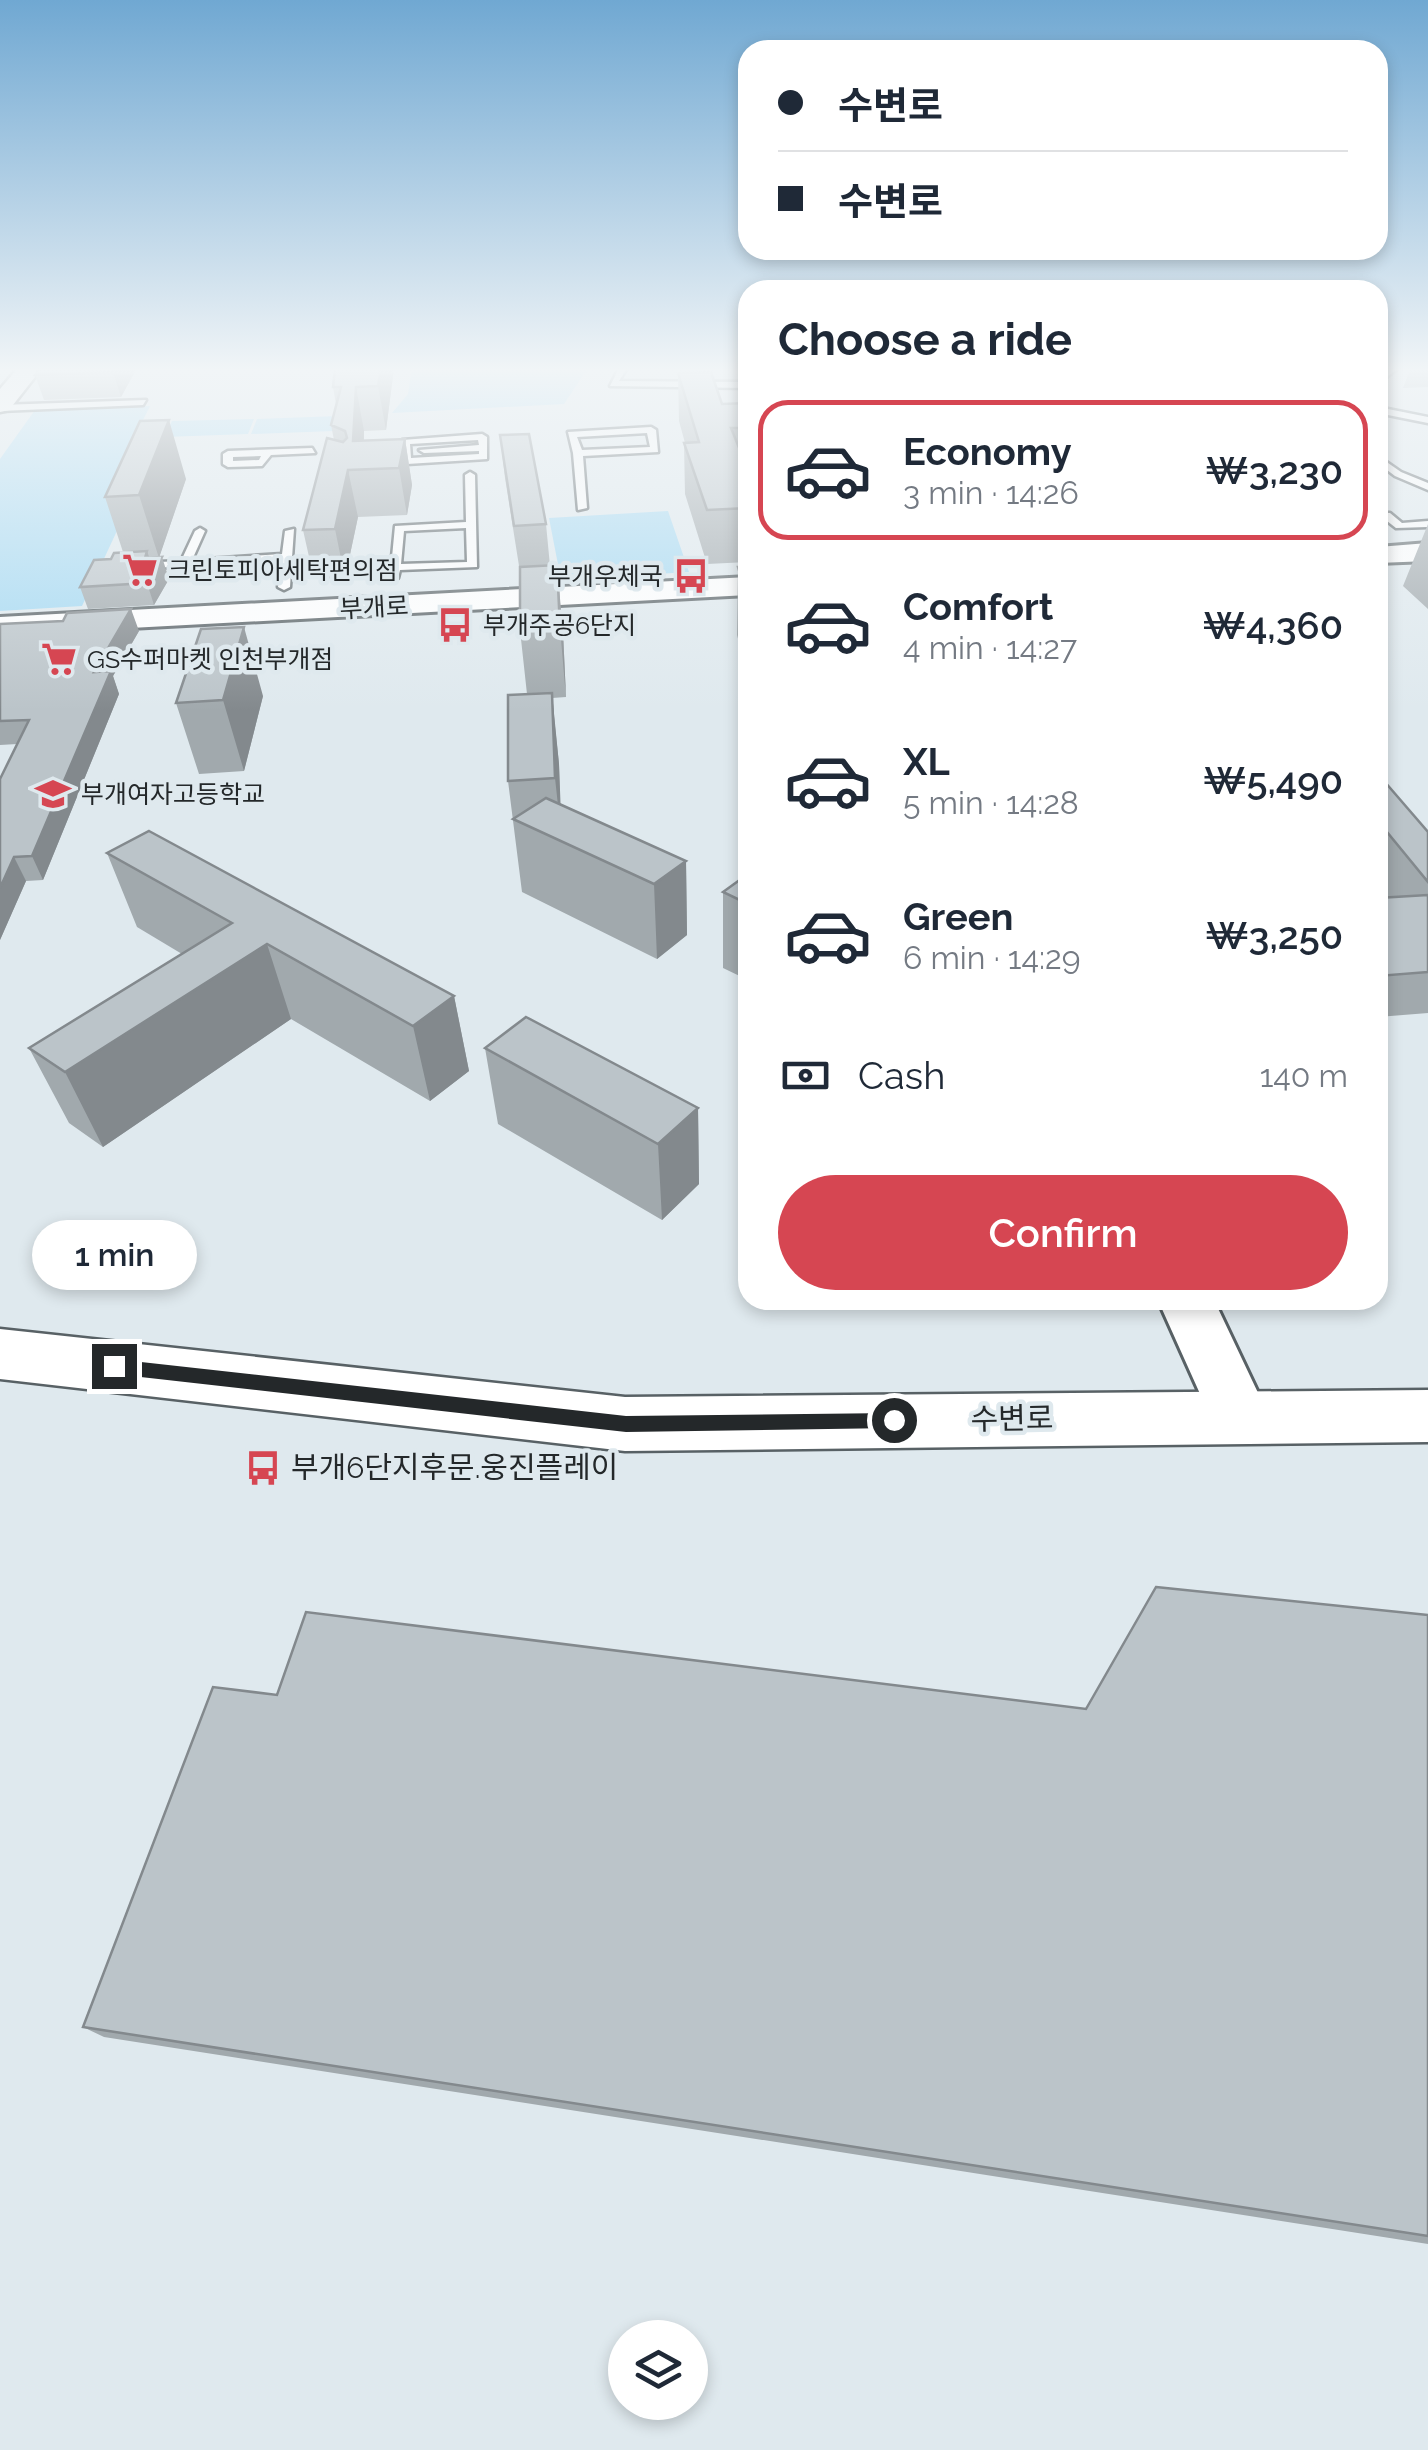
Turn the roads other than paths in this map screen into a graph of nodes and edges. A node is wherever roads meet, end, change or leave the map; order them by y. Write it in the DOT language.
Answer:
graph roads {
  1 [pos="474,482"];
  2 [pos="579,482"];
  3 [pos="582,508"];
  4 [pos="1428,512"];
  5 [pos="1388,515"];
  6 [pos="1388,517"];
  7 [pos="466,522"];
  8 [pos="1428,524"];
  9 [pos="441,526"];
  10 [pos="200,531"];
  11 [pos="290,532"];
  12 [pos="440,542"];
  13 [pos="1428,552"];
  14 [pos="1388,554"];
  15 [pos="287,557"];
  16 [pos="185,564"];
  17 [pos="129,566"];
  18 [pos="284,587"];
  19 [pos="738,587"];
  20 [pos="0,626"];
  21 [pos="1191,1310"];
  22 [pos="0,1354"];
  23 [pos="1239,1416"];
  24 [pos="1428,1416"];
  1 -- 7 [label="lane"];
  2 -- 3 [label="lane"];
  4 -- 5 [label="lane"];
  6 -- 8 [label="lane"];
  7 -- 9 [label="lane"];
  7 -- 9 [label="lane"];
  9 -- 12 [label="lane"];
  10 -- 16 [label="lane"];
  11 -- 15 [label="lane"];
  13 -- 14 [label="street"];
  15 -- 16 [label="lane"];
  15 -- 18 [label="lane"];
  16 -- 17 [label="lane"];
  19 -- 20 [label="street, 부개로"];
  21 -- 23 [label="street"];
  22 -- 23 [label="main road, 수변로"];
  23 -- 24 [label="main road, 수변로"];
}
